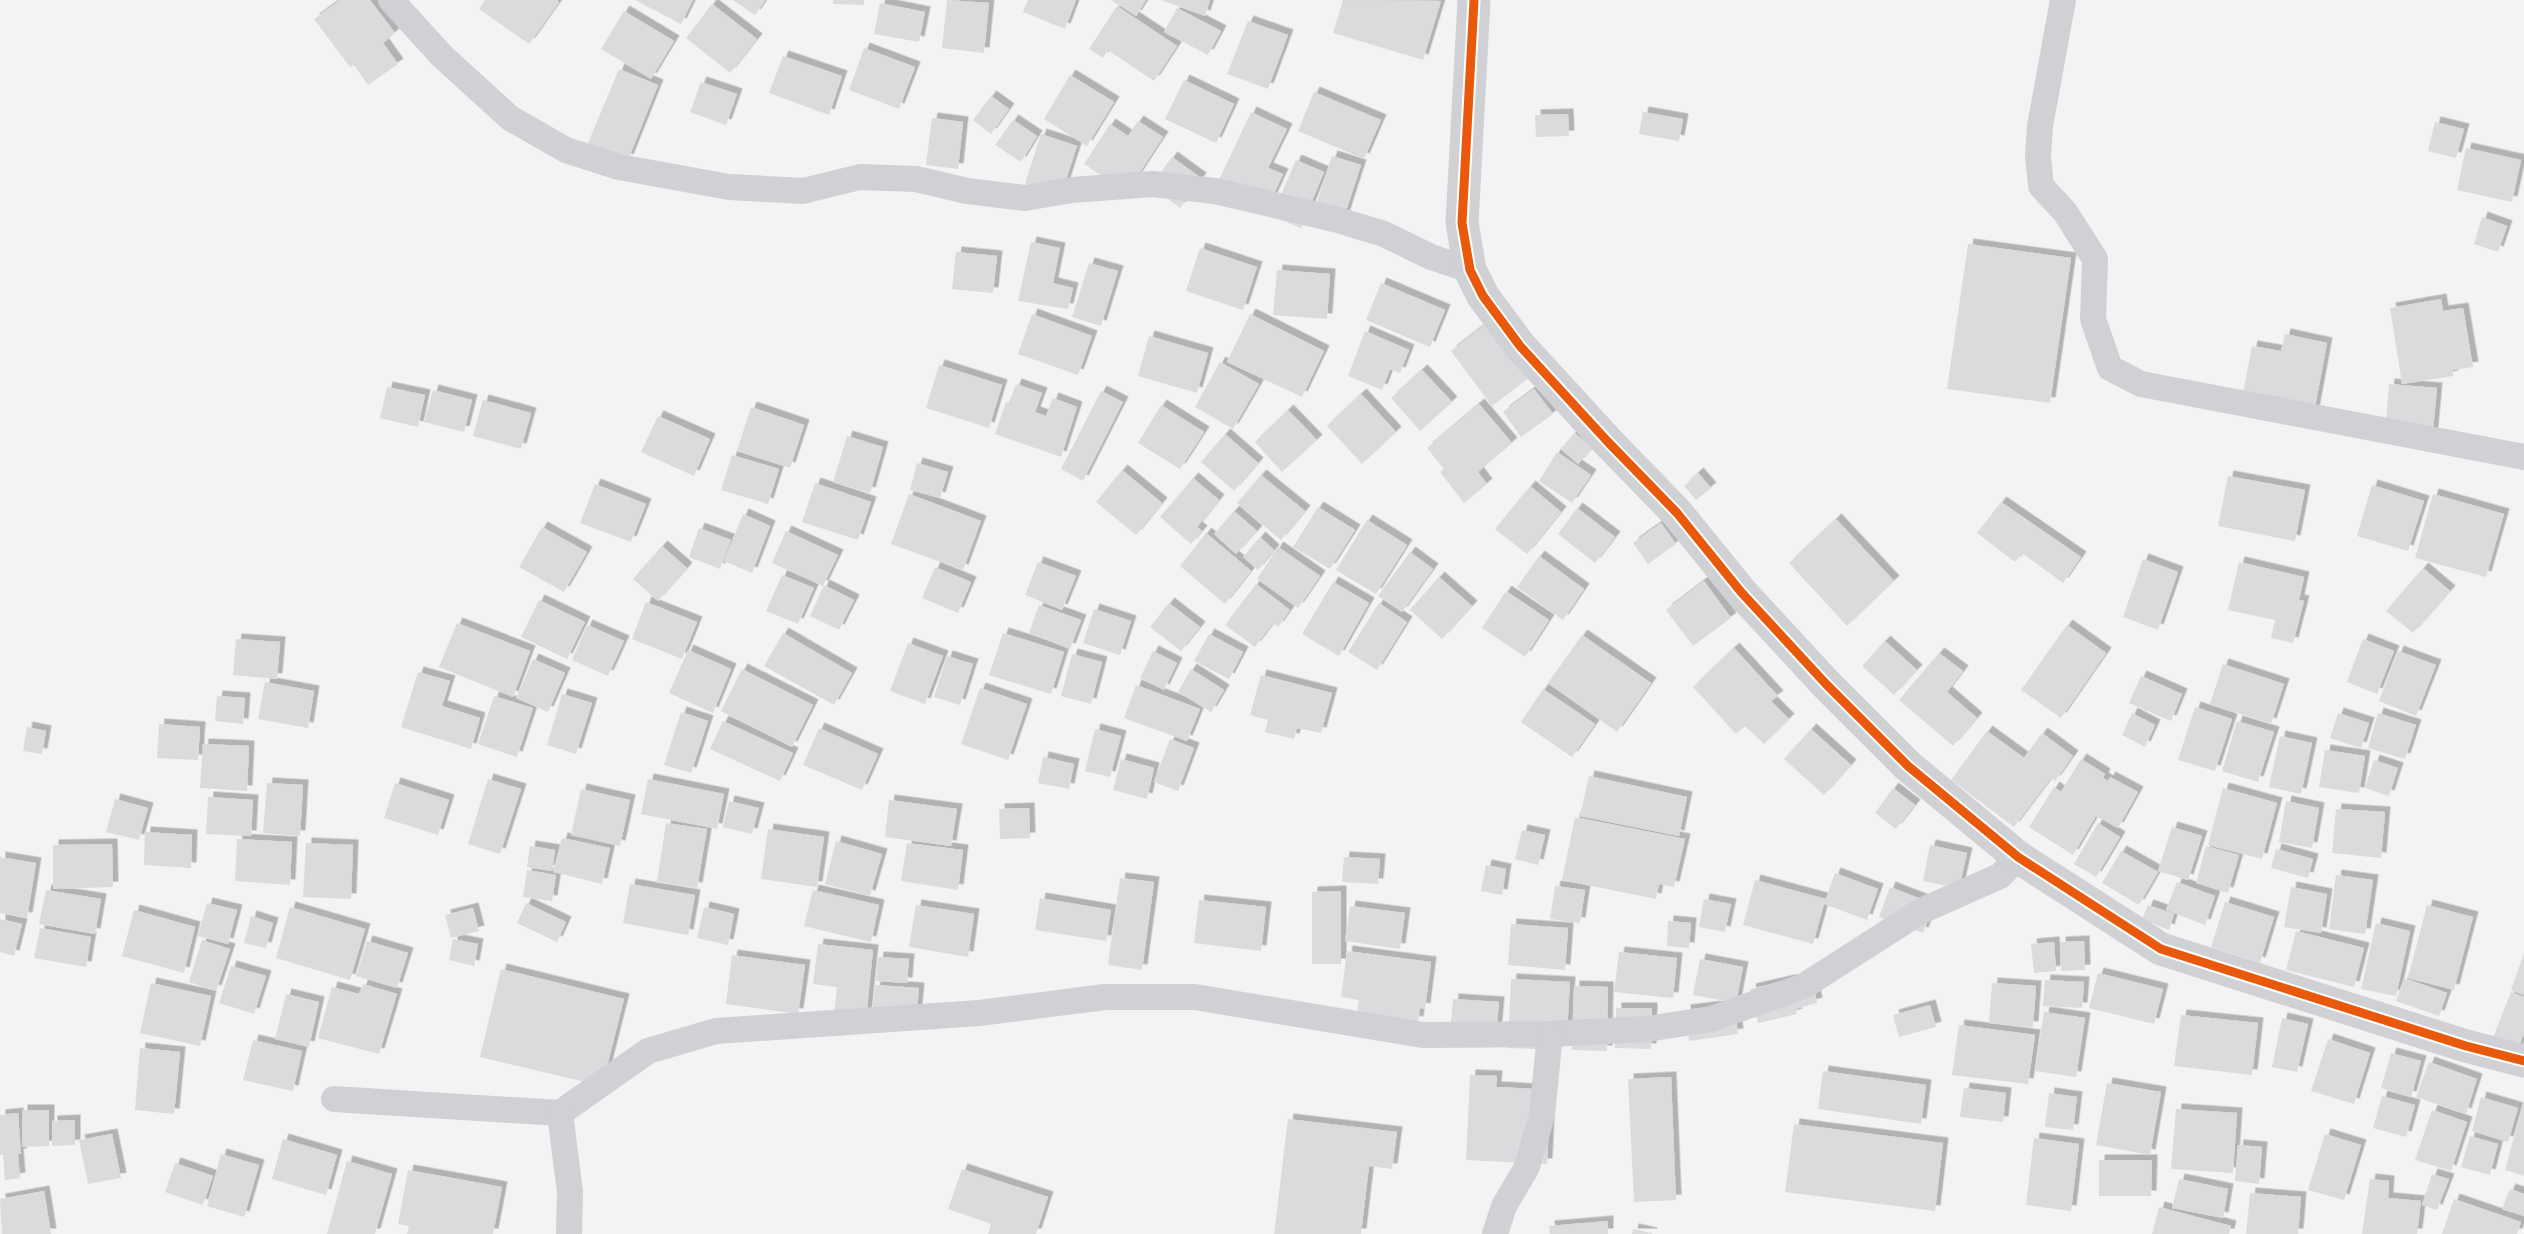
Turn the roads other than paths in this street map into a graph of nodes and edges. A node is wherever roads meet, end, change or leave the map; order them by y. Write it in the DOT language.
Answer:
graph roads {
  1 [pos="391,0"];
  2 [pos="1474,0"];
  3 [pos="2063,0"];
  4 [pos="1470,270"];
  5 [pos="2524,457"];
  6 [pos="2018,857"];
  7 [pos="1550,1034"];
  8 [pos="2524,1061"];
  9 [pos="334,1099"];
  10 [pos="560,1113"];
  11 [pos="568,1234"];
  12 [pos="1495,1234"];
  1 -- 4 [label="lane"];
  2 -- 4 [label="street"];
  3 -- 5 [label="lane"];
  4 -- 6 [label="street"];
  6 -- 7 [label="lane"];
  6 -- 8 [label="street"];
  7 -- 10 [label="lane"];
  7 -- 12 [label="lane"];
  9 -- 10 [label="lane"];
  10 -- 11 [label="lane"];
}
